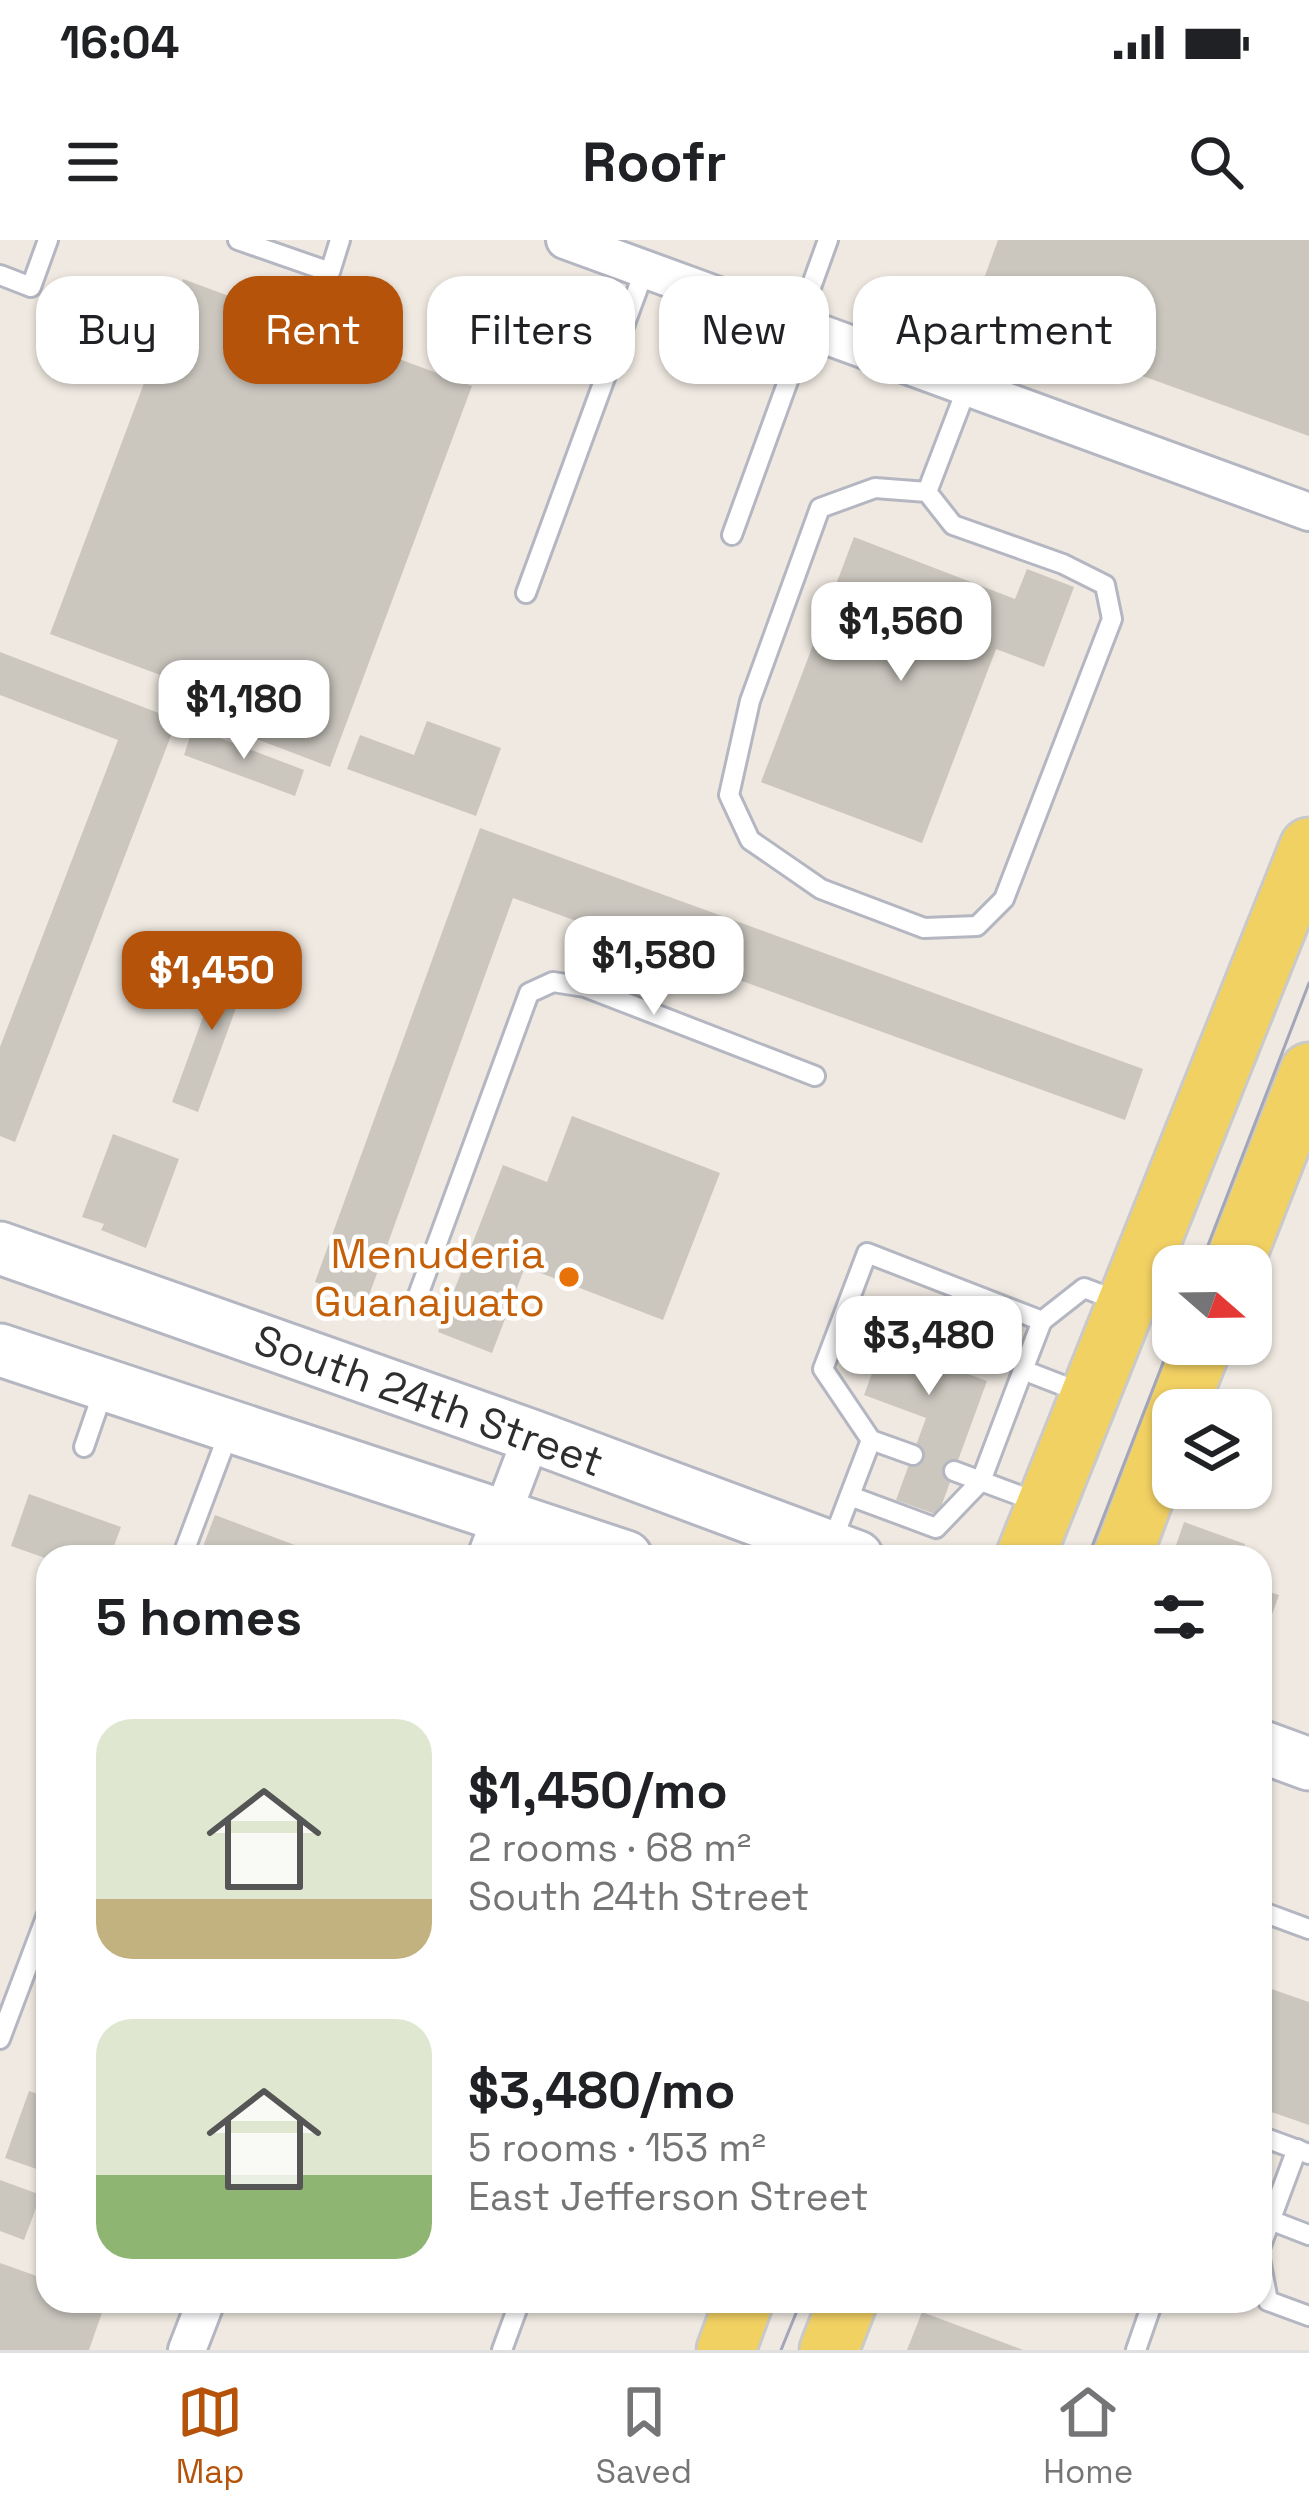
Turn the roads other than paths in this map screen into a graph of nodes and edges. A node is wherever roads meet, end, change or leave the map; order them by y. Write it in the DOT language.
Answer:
graph roads {
  1 [pos="48,240"];
  2 [pos="238,240"];
  3 [pos="340,240"];
  4 [pos="566,240"];
  5 [pos="828,240"];
  6 [pos="645,269"];
  7 [pos="0,275"];
  8 [pos="665,276"];
  9 [pos="817,276"];
  10 [pos="829,334"];
  11 [pos="783,384"];
  12 [pos="968,385"];
  13 [pos="926,492"];
  14 [pos="1309,512"];
  15 [pos="732,535"];
  16 [pos="526,593"];
  17 [pos="1309,847"];
  18 [pos="1309,953"];
  19 [pos="1309,1072"];
  20 [pos="815,1076"];
  21 [pos="1192,1138"];
  22 [pos="1241,1245"];
  23 [pos="0,1248"];
  24 [pos="417,1298"];
  25 [pos="1126,1304"];
  26 [pos="1042,1321"];
  27 [pos="0,1350"];
  28 [pos="1023,1370"];
  29 [pos="106,1386"];
  30 [pos="1089,1396"];
  31 [pos="230,1428"];
  32 [pos="532,1436"];
  33 [pos="871,1440"];
  34 [pos="84,1447"];
  35 [pos="913,1456"];
  36 [pos="954,1471"];
  37 [pos="1152,1476"];
  38 [pos="982,1481"];
  39 [pos="850,1496"];
  40 [pos="1035,1531"];
  41 [pos="494,1537"];
  42 [pos="186,1545"];
  43 [pos="547,1545"];
  44 [pos="810,1545"];
  45 [pos="822,1545"];
  46 [pos="1126,1545"];
  47 [pos="1272,1750"];
  48 [pos="1309,1764"];
  49 [pos="1272,1915"];
  50 [pos="1309,1929"];
  51 [pos="36,1944"];
  52 [pos="0,2039"];
  53 [pos="1272,2140"];
  54 [pos="1303,2151"];
  55 [pos="1272,2216"];
  56 [pos="1272,2221"];
  57 [pos="1309,2235"];
  58 [pos="1272,2302"];
  59 [pos="201,2313"];
  60 [pos="516,2313"];
  61 [pos="739,2313"];
  62 [pos="843,2313"];
  63 [pos="1150,2313"];
  64 [pos="1309,2316"];
  65 [pos="187,2350"];
  66 [pos="502,2350"];
  67 [pos="725,2350"];
  68 [pos="829,2350"];
  69 [pos="1136,2350"];
  1 -- 7 [label="lane"];
  2 -- 3 [label="lane"];
  4 -- 6 [label="street"];
  5 -- 9 [label="lane"];
  6 -- 8 [label="street"];
  6 -- 16 [label="lane"];
  10 -- 12 [label="street"];
  11 -- 15 [label="lane"];
  12 -- 13 [label="lane"];
  12 -- 14 [label="street"];
  13 -- 13 [label="lane"];
  17 -- 21 [label="main road"];
  18 -- 21 [label="main road"];
  19 -- 22 [label="main road"];
  20 -- 24 [label="lane"];
  21 -- 25 [label="main road"];
  23 -- 32 [label="main road, South 24th Street"];
  25 -- 26 [label="lane"];
  25 -- 30 [label="main road"];
  26 -- 28 [label="lane"];
  26 -- 33 [label="lane"];
  27 -- 29 [label="main road, South 24th Street"];
  28 -- 30 [label="lane"];
  28 -- 38 [label="lane"];
  29 -- 31 [label="main road, South 24th Street"];
  29 -- 34 [label="lane"];
  30 -- 40 [label="main road"];
  31 -- 41 [label="main road, South 24th Street"];
  31 -- 42 [label="lane"];
  32 -- 41 [label="street"];
  32 -- 44 [label="main road, South 24th Street"];
  33 -- 35 [label="lane"];
  33 -- 39 [label="lane"];
  36 -- 38 [label="lane"];
  37 -- 46 [label="main road"];
  38 -- 39 [label="lane"];
  38 -- 40 [label="lane"];
  39 -- 45 [label="lane"];
  41 -- 43 [label="main road, South 24th Street"];
  47 -- 48 [label="main road"];
  49 -- 50 [label="lane"];
  51 -- 52 [label="lane"];
  53 -- 54 [label="lane"];
  54 -- 55 [label="lane"];
  56 -- 57 [label="lane"];
  58 -- 64 [label="lane"];
  59 -- 65 [label="street"];
  60 -- 66 [label="lane"];
  61 -- 67 [label="main road"];
  62 -- 68 [label="main road"];
  63 -- 69 [label="lane"];
}
